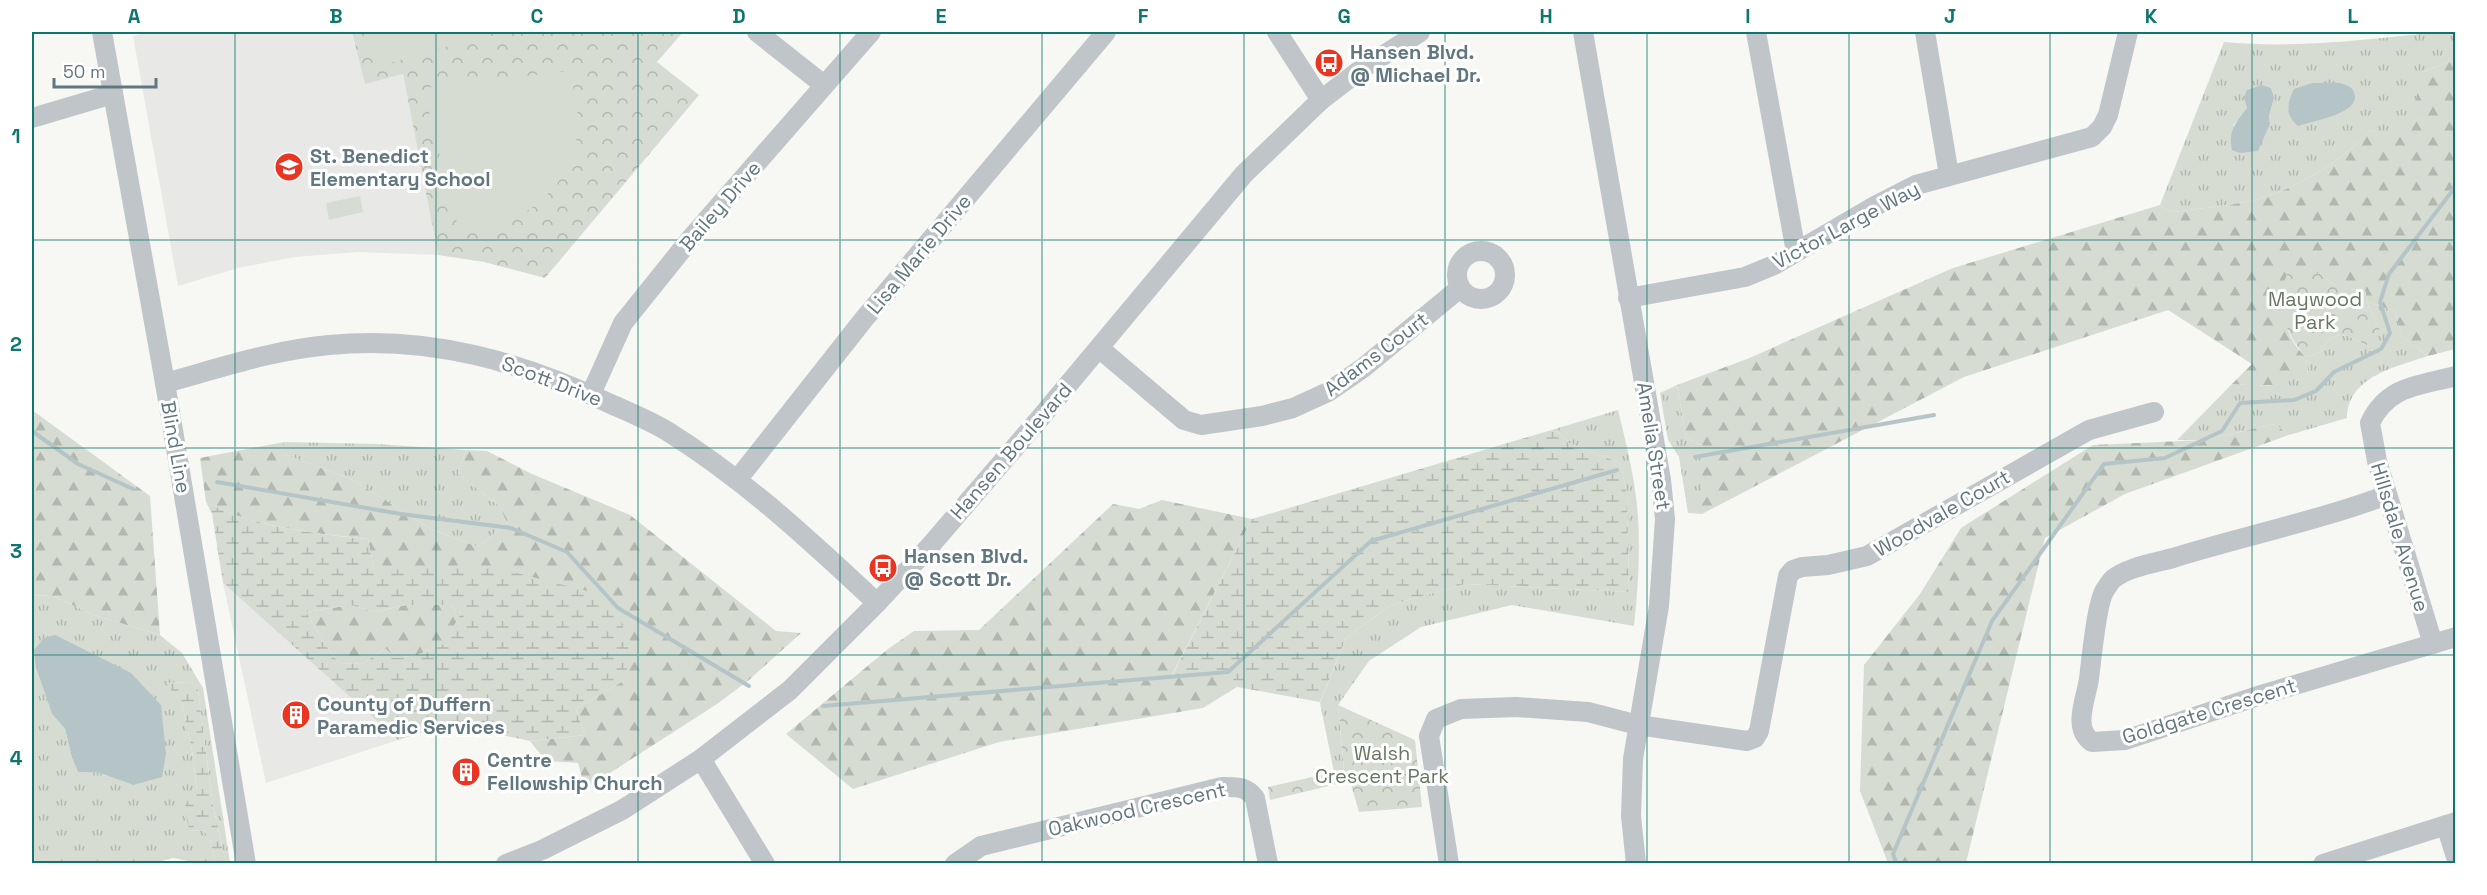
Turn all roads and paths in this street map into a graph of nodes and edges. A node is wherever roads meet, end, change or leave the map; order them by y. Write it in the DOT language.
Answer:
graph roads {
  1 [pos="102,32"];
  2 [pos="757,32"];
  3 [pos="871,32"];
  4 [pos="1106,32"];
  5 [pos="1277,32"];
  6 [pos="1420,32"];
  7 [pos="1582,32"];
  8 [pos="1756,32"];
  9 [pos="1924,32"];
  10 [pos="2128,32"];
  11 [pos="824,85"];
  12 [pos="112,94"];
  13 [pos="1321,100"];
  14 [pos="32,118"];
  15 [pos="1949,175"];
  16 [pos="1796,252"];
  17 [pos="1460,288"];
  18 [pos="1628,298"];
  19 [pos="1099,348"];
  20 [pos="2456,375"];
  21 [pos="165,382"];
  22 [pos="591,394"];
  23 [pos="2154,412"];
  24 [pos="737,480"];
  25 [pos="2387,495"];
  26 [pos="877,603"];
  27 [pos="2456,637"];
  28 [pos="2433,644"];
  29 [pos="1638,725"];
  30 [pos="701,759"];
  31 [pos="2451,824"];
  32 [pos="2456,857"];
  33 [pos="246,864"];
  34 [pos="506,864"];
  35 [pos="765,864"];
  36 [pos="955,864"];
  37 [pos="1268,864"];
  38 [pos="1449,864"];
  39 [pos="1636,864"];
  40 [pos="2323,864"];
  1 -- 12 [label="street, Blind Line"];
  2 -- 11 [label="street"];
  3 -- 11 [label="street, Bailey Drive"];
  4 -- 24 [label="street, Lisa Marie Drive"];
  5 -- 13 [label="street"];
  6 -- 13 [label="street, Hansen Boulevard"];
  7 -- 18 [label="street, Amelia Street"];
  8 -- 16 [label="street"];
  9 -- 15 [label="street"];
  10 -- 15 [label="street, Victor Large Way"];
  11 -- 22 [label="street, Bailey Drive"];
  12 -- 14 [label="street"];
  12 -- 21 [label="street, Blind Line"];
  13 -- 19 [label="street, Hansen Boulevard"];
  15 -- 16 [label="street, Victor Large Way"];
  16 -- 18 [label="street, Victor Large Way"];
  17 -- 19 [label="street, Adams Court"];
  18 -- 29 [label="street, Amelia Street"];
  19 -- 26 [label="street, Hansen Boulevard"];
  20 -- 25 [label="street, Hillsdale Avenue"];
  21 -- 22 [label="street, Scott Drive"];
  21 -- 33 [label="street, Blind Line"];
  22 -- 24 [label="street, Scott Drive"];
  23 -- 29 [label="street, Woodvale Court"];
  24 -- 26 [label="street, Scott Drive"];
  25 -- 28 [label="street, Hillsdale Avenue"];
  25 -- 28 [label="street, Goldgate Crescent"];
  26 -- 30 [label="street, Hansen Boulevard"];
  27 -- 28 [label="street, Goldgate Crescent"];
  29 -- 38 [label="street"];
  29 -- 39 [label="street, Amelia Street"];
  30 -- 34 [label="street, Hansen Boulevard"];
  30 -- 35 [label="street"];
  31 -- 32 [label="street"];
  31 -- 40 [label="street"];
  36 -- 37 [label="street, Oakwood Crescent"];
}
